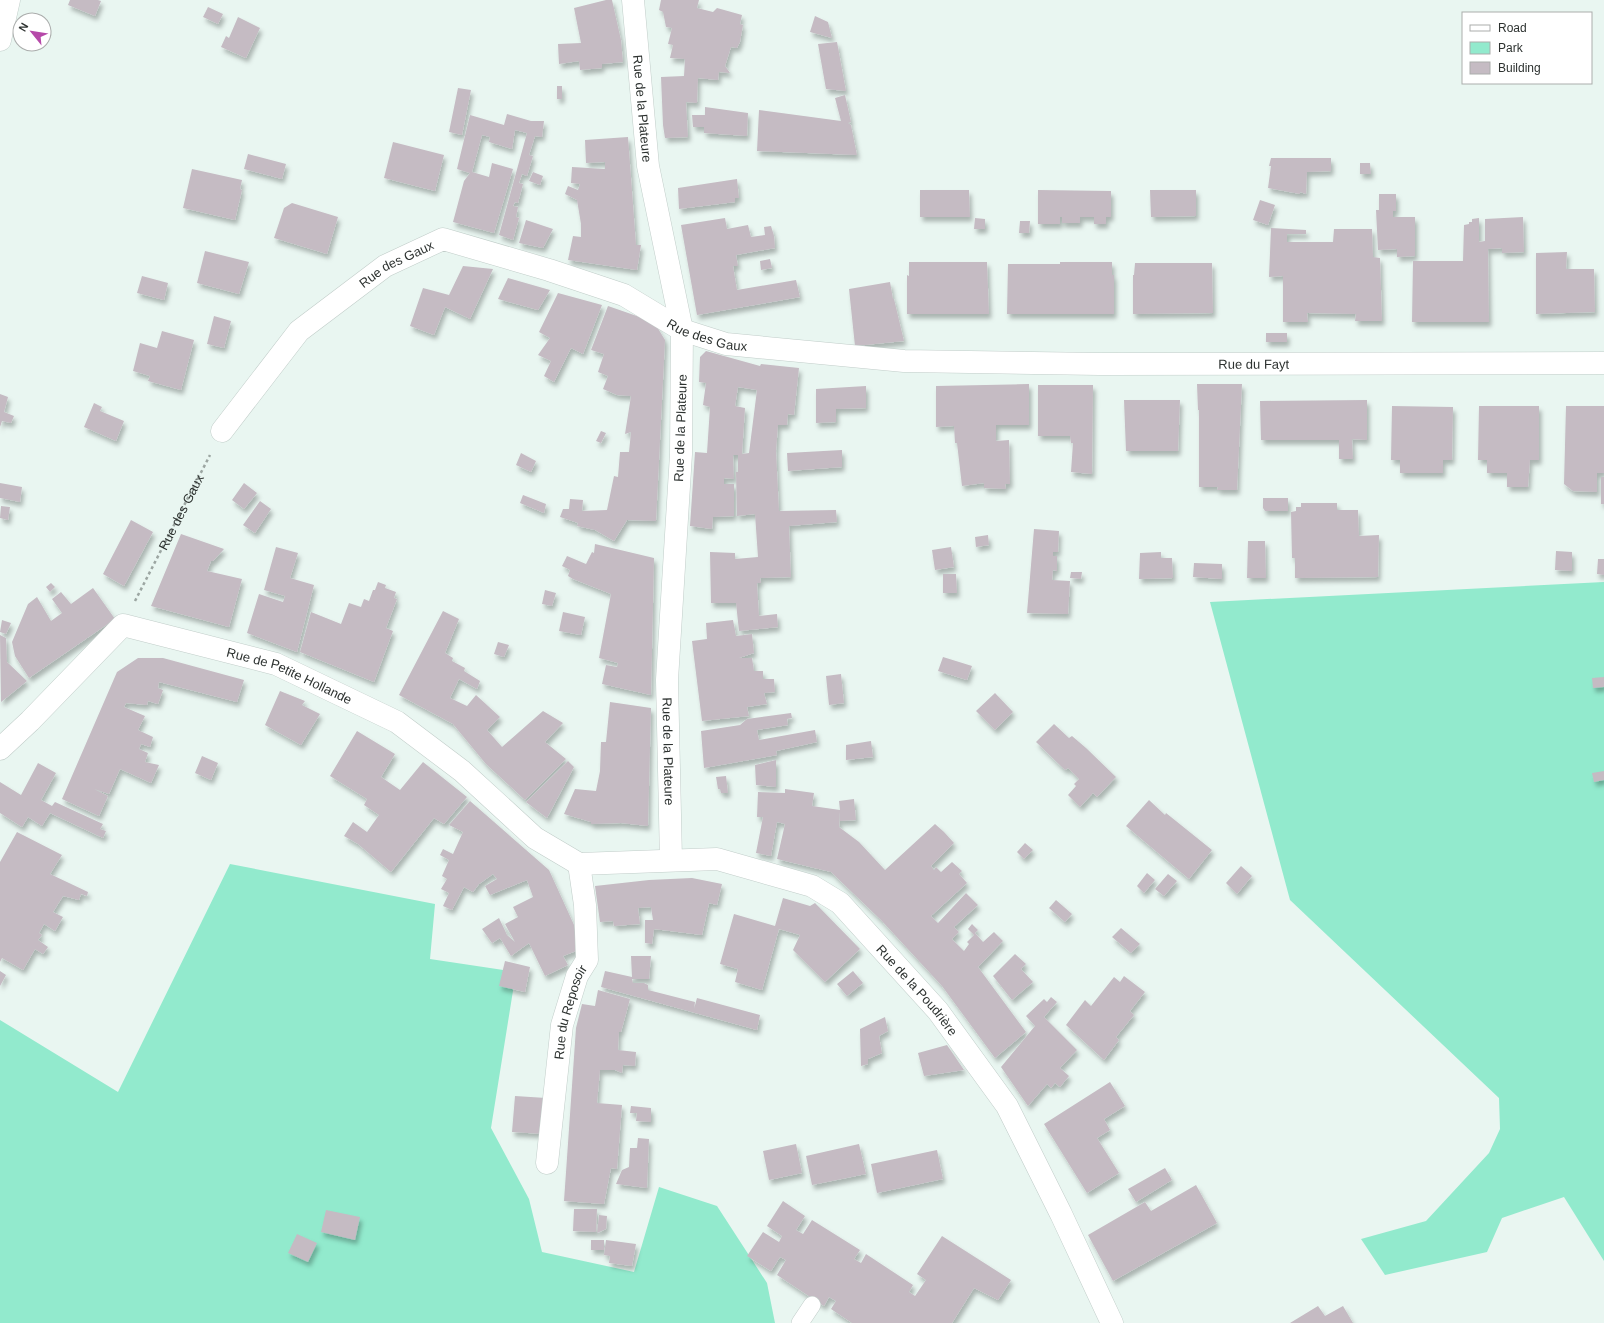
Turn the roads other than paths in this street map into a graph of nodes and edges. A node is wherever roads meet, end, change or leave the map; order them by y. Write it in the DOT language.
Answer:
graph roads {
  1 [pos="9,0"];
  2 [pos="633,0"];
  3 [pos="0,40"];
  4 [pos="682,330"];
  5 [pos="904,361"];
  6 [pos="1604,363"];
  7 [pos="222,431"];
  8 [pos="0,749"];
  9 [pos="671,860"];
  10 [pos="578,864"];
  11 [pos="548,1163"];
  12 [pos="812,1305"];
  13 [pos="800,1323"];
  14 [pos="1111,1323"];
  1 -- 3 [label="street"];
  2 -- 4 [label="street, Rue de la Plateure"];
  4 -- 5 [label="street, Rue des Gaux"];
  4 -- 7 [label="street, Rue des Gaux"];
  4 -- 9 [label="street, Rue de la Plateure"];
  5 -- 6 [label="street, Rue du Fayt"];
  8 -- 10 [label="street, Rue de Petite Hollande"];
  9 -- 10 [label="street, Rue de la Poudrière"];
  9 -- 14 [label="street, Rue de la Poudrière"];
  10 -- 11 [label="street, Rue du Reposoir"];
  12 -- 13 [label="lane"];
}
